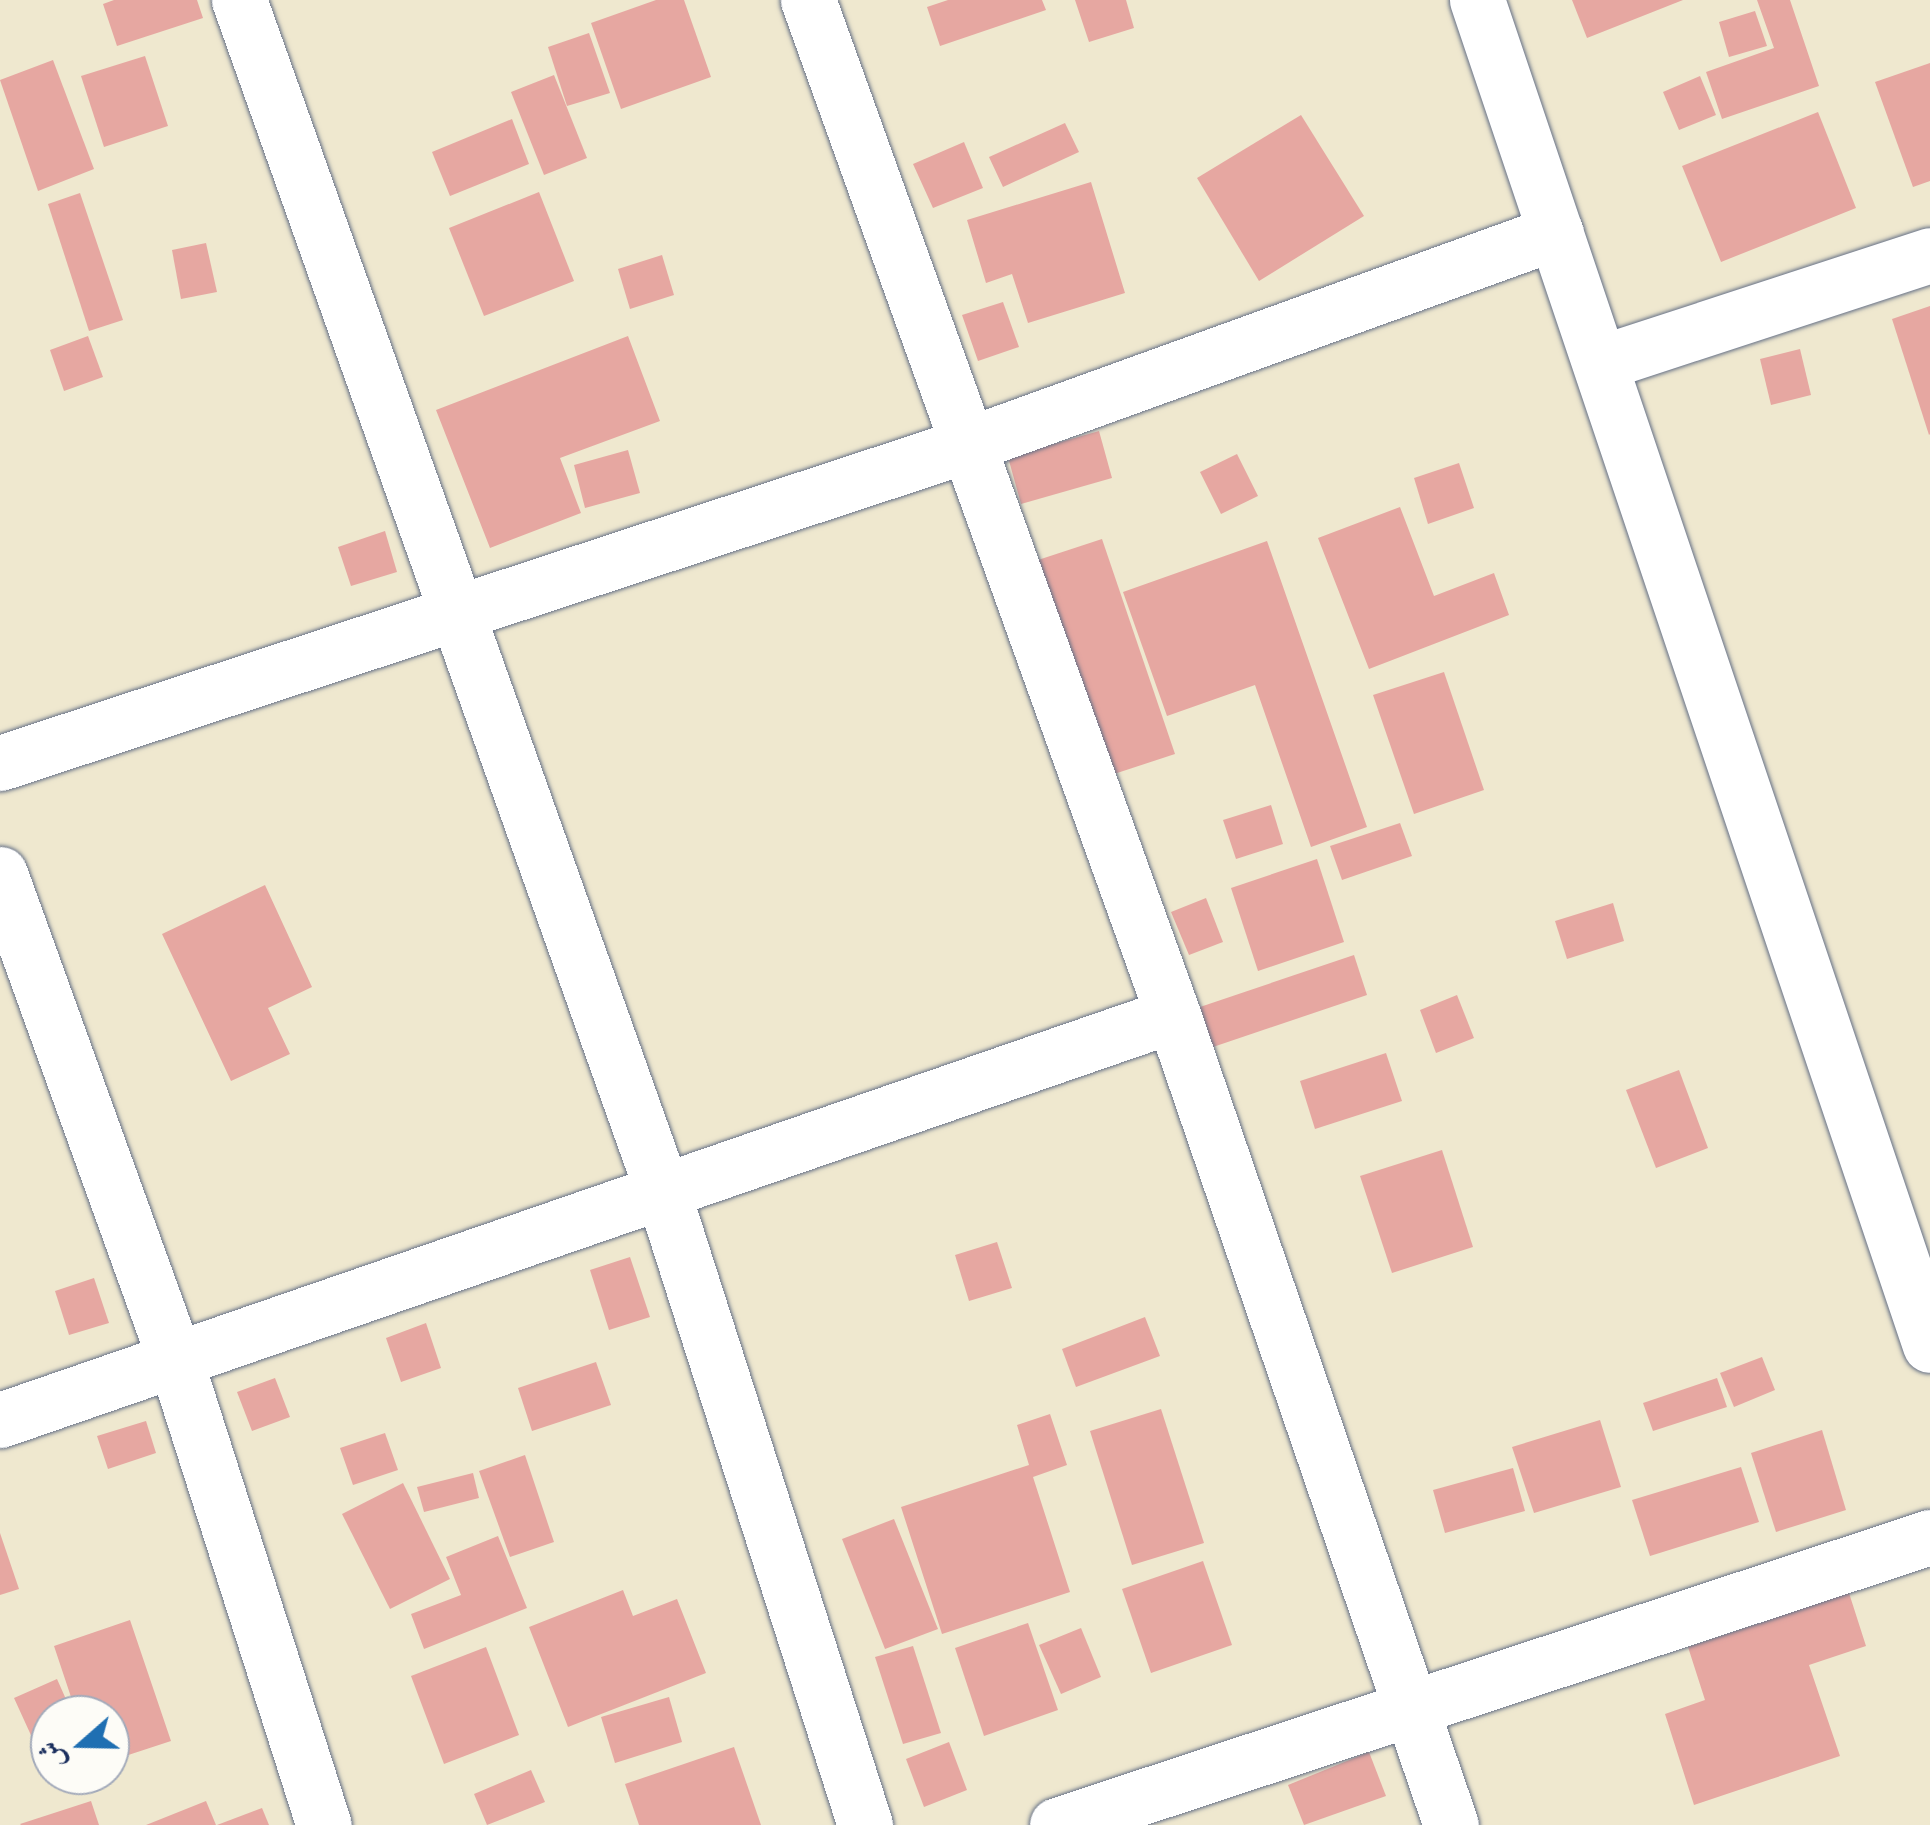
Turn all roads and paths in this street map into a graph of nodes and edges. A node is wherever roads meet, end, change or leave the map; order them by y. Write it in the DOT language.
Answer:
graph roads {
  1 [pos="239,0"];
  2 [pos="808,0"];
  3 [pos="1476,0"];
  4 [pos="1556,232"];
  5 [pos="1930,254"];
  6 [pos="1603,362"];
  7 [pos="967,445"];
  8 [pos="454,616"];
  9 [pos="0,763"];
  10 [pos="0,874"];
  11 [pos="1173,1015"];
  12 [pos="662,1190"];
  13 [pos="1927,1328"];
  14 [pos="175,1359"];
  15 [pos="0,1420"];
  16 [pos="1930,1537"];
  17 [pos="1411,1706"];
  18 [pos="324,1825"];
  19 [pos="865,1825"];
  20 [pos="1057,1825"];
  21 [pos="1451,1825"];
  1 -- 8 [label="street"];
  2 -- 7 [label="street"];
  3 -- 4 [label="street"];
  4 -- 6 [label="street"];
  4 -- 7 [label="street"];
  5 -- 6 [label="street"];
  6 -- 13 [label="street"];
  7 -- 8 [label="street"];
  7 -- 11 [label="street"];
  8 -- 9 [label="street"];
  8 -- 12 [label="street"];
  10 -- 14 [label="street"];
  11 -- 12 [label="street"];
  11 -- 17 [label="street"];
  12 -- 14 [label="street"];
  12 -- 19 [label="street"];
  14 -- 15 [label="street"];
  14 -- 18 [label="street"];
  16 -- 17 [label="street"];
  17 -- 20 [label="street"];
  17 -- 21 [label="street"];
}
